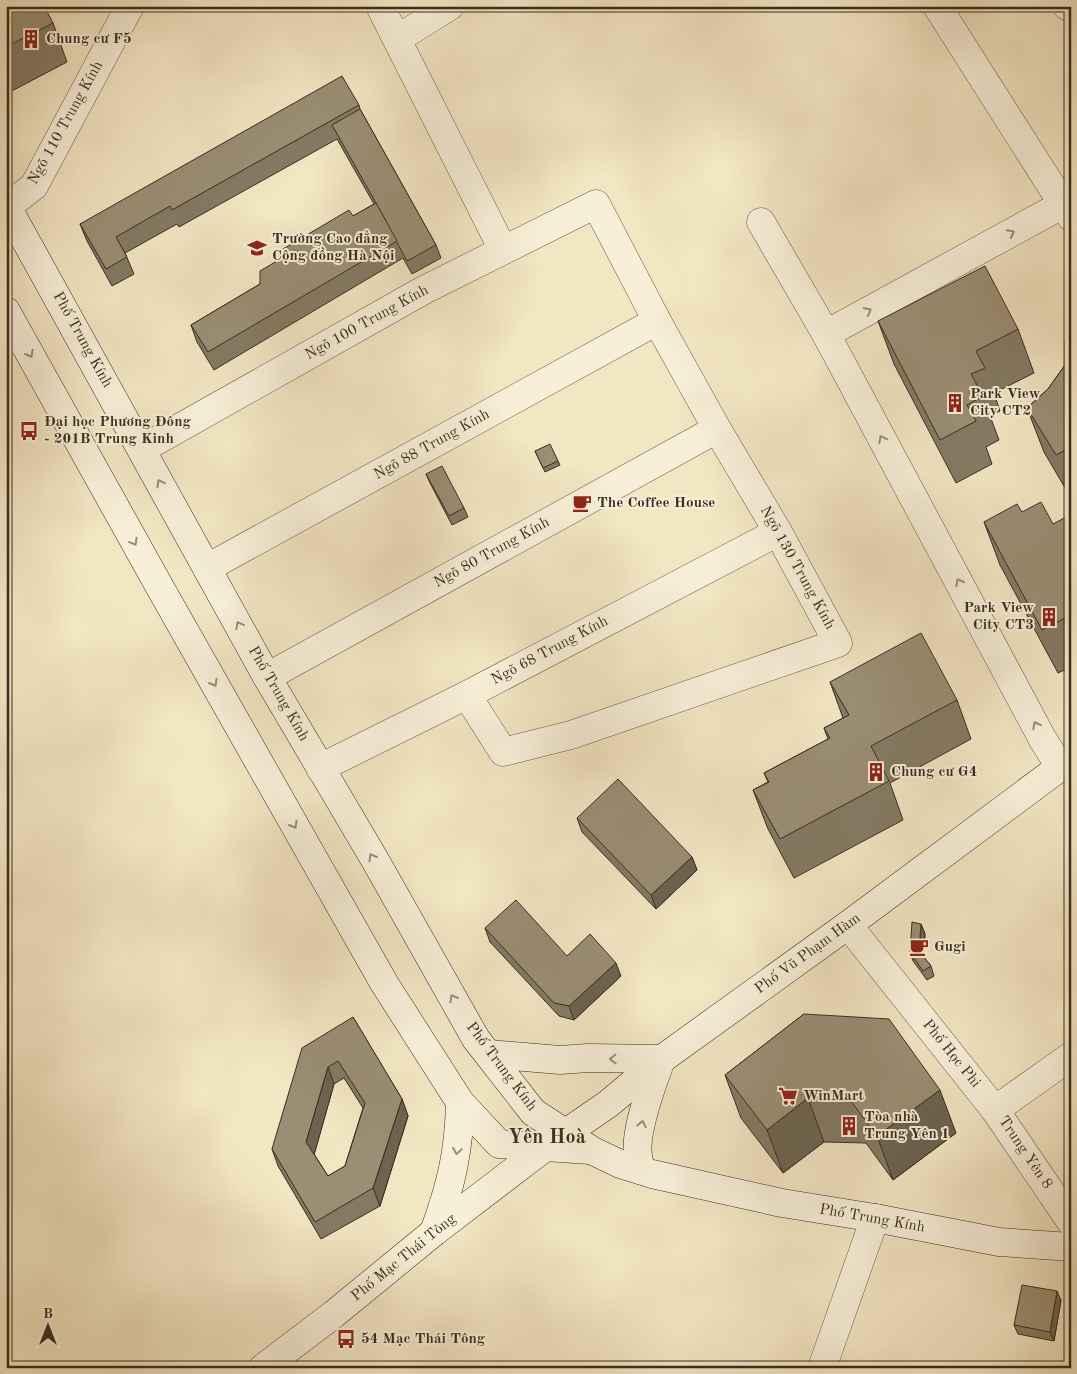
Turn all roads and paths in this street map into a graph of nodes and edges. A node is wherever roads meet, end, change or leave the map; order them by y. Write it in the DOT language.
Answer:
graph roads {
  1 [pos="130,6"];
  2 [pos="380,6"];
  3 [pos="450,6"];
  4 [pos="937,6"];
  5 [pos="1067,6"];
  6 [pos="1071,8"];
  7 [pos="397,39"];
  8 [pos="596,204"];
  9 [pos="7,206"];
  10 [pos="1068,208"];
  11 [pos="761,222"];
  12 [pos="503,250"];
  13 [pos="6,311"];
  14 [pos="657,322"];
  15 [pos="826,334"];
  16 [pos="717,429"];
  17 [pos="142,450"];
  18 [pos="778,532"];
  19 [pos="207,568"];
  20 [pos="267,677"];
  21 [pos="467,695"];
  22 [pos="1065,763"];
  23 [pos="320,768"];
  24 [pos="848,925"];
  25 [pos="488,1054"];
  26 [pos="1071,1056"];
  27 [pos="662,1059"];
  28 [pos="460,1102"];
  29 [pos="995,1110"];
  30 [pos="554,1141"];
  31 [pos="643,1171"];
  32 [pos="875,1218"];
  33 [pos="1071,1222"];
  34 [pos="434,1232"];
  35 [pos="1071,1247"];
  36 [pos="263,1368"];
  37 [pos="822,1368"];
  1 -- 9 [label="street, Ngõ 110 Trung Kính"];
  2 -- 7 [label="street"];
  3 -- 7 [label="street"];
  4 -- 10 [label="street"];
  5 -- 6 [label="street"];
  7 -- 12 [label="street"];
  8 -- 12 [label="street, Ngõ 100 Trung Kính"];
  8 -- 14 [label="street, Ngõ 130 Trung Kính"];
  9 -- 17 [label="street, Phố Trung Kính"];
  15 -- 10 [label="street, one-way"];
  11 -- 15 [label="street"];
  12 -- 17 [label="street, Ngõ 100 Trung Kính"];
  13 -- 28 [label="street, Phố Trung Kính, one-way"];
  14 -- 16 [label="street, Ngõ 130 Trung Kính"];
  14 -- 19 [label="street, Ngõ 88 Trung Kính"];
  22 -- 15 [label="street, one-way"];
  16 -- 18 [label="street, Ngõ 130 Trung Kính"];
  16 -- 20 [label="street, Ngõ 80 Trung Kính"];
  19 -- 17 [label="street, Phố Trung Kính, one-way"];
  18 -- 21 [label="street, Ngõ 68 Trung Kính"];
  18 -- 21 [label="street, Ngõ 130 Trung Kính"];
  20 -- 19 [label="street, Phố Trung Kính, one-way"];
  20 -- 23 [label="street, Phố Trung Kính"];
  21 -- 23 [label="street, Ngõ 68 Trung Kính"];
  22 -- 24 [label="street, Phố Vũ Phạm Hàm"];
  25 -- 23 [label="street, Phố Trung Kính, one-way"];
  24 -- 27 [label="street, Phố Vũ Phạm Hàm"];
  24 -- 29 [label="street, Phố Học Phi"];
  27 -- 25 [label="street, one-way"];
  25 -- 30 [label="street, Phố Trung Kính"];
  26 -- 29 [label="street"];
  27 -- 30 [label="street, Phố Vũ Phạm Hàm"];
  31 -- 27 [label="street, one-way"];
  28 -- 30 [label="street, Phố Trung Kính"];
  28 -- 34 [label="street, one-way"];
  29 -- 33 [label="street, Trung Yên 8"];
  30 -- 31 [label="street, Phố Trung Kính"];
  30 -- 34 [label="street, Phố Mạc Thái Tông"];
  31 -- 32 [label="street, Phố Trung Kính"];
  32 -- 35 [label="street, Phố Trung Kính"];
  32 -- 37 [label="street"];
  34 -- 36 [label="street, Phố Mạc Thái Tông"];
}
